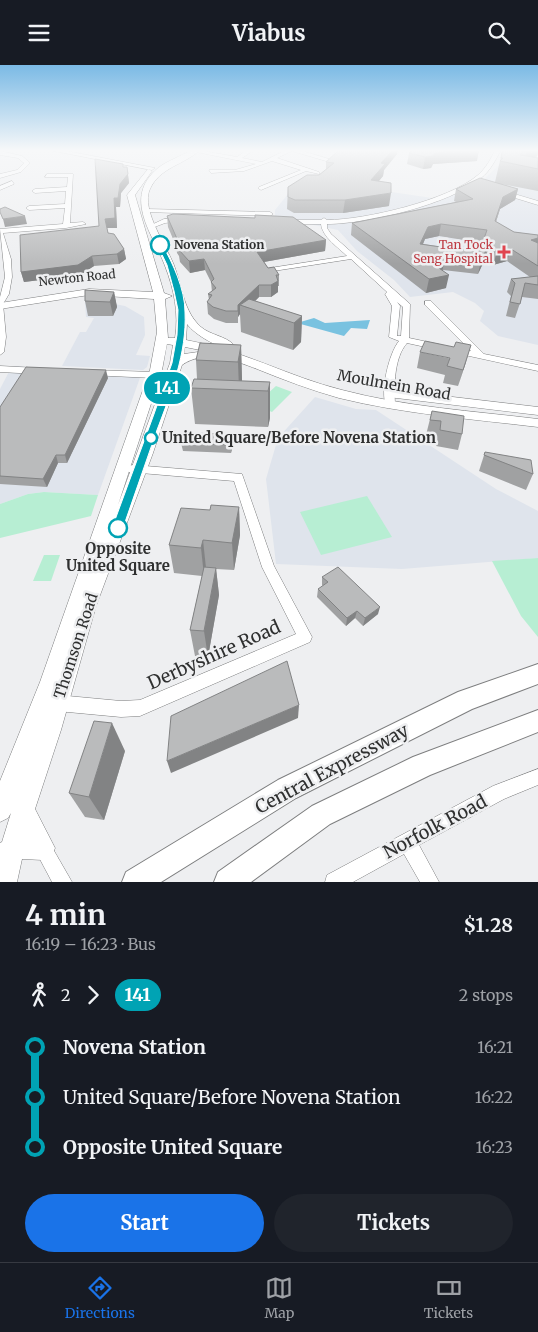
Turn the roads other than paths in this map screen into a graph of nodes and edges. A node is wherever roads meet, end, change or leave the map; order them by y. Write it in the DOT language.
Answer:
graph roads {
  1 [pos="135,188"];
  2 [pos="147,188"];
  3 [pos="466,188"];
  4 [pos="70,189"];
  5 [pos="494,189"];
  6 [pos="35,191"];
  7 [pos="538,202"];
  8 [pos="67,206"];
  9 [pos="29,208"];
  10 [pos="148,213"];
  11 [pos="387,213"];
  12 [pos="276,219"];
  13 [pos="192,220"];
  14 [pos="249,222"];
  15 [pos="321,224"];
  16 [pos="82,225"];
  17 [pos="66,226"];
  18 [pos="152,226"];
  19 [pos="0,234"];
  20 [pos="347,256"];
  21 [pos="3,264"];
  22 [pos="274,267"];
  23 [pos="158,292"];
  24 [pos="178,294"];
  25 [pos="11,296"];
  26 [pos="428,303"];
  27 [pos="1,304"];
  28 [pos="182,310"];
  29 [pos="162,336"];
  30 [pos="180,339"];
  31 [pos="400,340"];
  32 [pos="230,350"];
  33 [pos="0,352"];
  34 [pos="482,356"];
  35 [pos="176,363"];
  36 [pos="538,368"];
  37 [pos="0,369"];
  38 [pos="45,371"];
  39 [pos="82,372"];
  40 [pos="154,375"];
  41 [pos="392,397"];
  42 [pos="538,411"];
  43 [pos="538,423"];
  44 [pos="131,469"];
  45 [pos="538,674"];
  46 [pos="57,703"];
  47 [pos="538,721"];
  48 [pos="538,777"];
  49 [pos="12,810"];
  50 [pos="321,815"];
  51 [pos="407,842"];
  52 [pos="43,848"];
  53 [pos="6,853"];
  54 [pos="4,882"];
  55 [pos="63,882"];
  56 [pos="136,882"];
  57 [pos="228,882"];
  58 [pos="334,882"];
  59 [pos="430,882"];
  1 -- 23 [label="main road, Thomson Road"];
  2 -- 10 [label="main road, Thomson Road"];
  3 -- 11 [label="street"];
  4 -- 6 [label="street"];
  4 -- 8 [label="street"];
  5 -- 7 [label="street"];
  8 -- 9 [label="street"];
  8 -- 17 [label="street"];
  10 -- 12 [label="street"];
  10 -- 18 [label="main road, Thomson Road"];
  11 -- 15 [label="street"];
  11 -- 15 [label="street"];
  12 -- 14 [label="street"];
  12 -- 15 [label="street"];
  12 -- 15 [label="street"];
  13 -- 18 [label="street"];
  15 -- 20 [label="street"];
  16 -- 17 [label="street"];
  17 -- 19 [label="street"];
  18 -- 24 [label="main road, Thomson Road"];
  19 -- 21 [label="street"];
  20 -- 22 [label="street"];
  20 -- 31 [label="street"];
  20 -- 31 [label="street"];
  21 -- 25 [label="street"];
  23 -- 24 [label="main road, Newton Road"];
  23 -- 25 [label="main road, Newton Road"];
  23 -- 27 [label="main road, Newton Road"];
  23 -- 29 [label="main road, Thomson Road"];
  24 -- 28 [label="main road, Thomson Road"];
  25 -- 27 [label="main road, Newton Road"];
  26 -- 34 [label="street"];
  27 -- 33 [label="street"];
  28 -- 30 [label="main road, Thomson Road"];
  28 -- 32 [label="main road"];
  29 -- 30 [label="main road, Moulmein Road"];
  29 -- 40 [label="main road, Thomson Road"];
  30 -- 32 [label="main road, Moulmein Road"];
  30 -- 35 [label="main road, Thomson Road"];
  31 -- 34 [label="street"];
  31 -- 41 [label="street"];
  32 -- 35 [label="main road"];
  32 -- 41 [label="main road, Moulmein Road"];
  34 -- 36 [label="street"];
  35 -- 44 [label="main road, Thomson Road"];
  37 -- 38 [label="street"];
  39 -- 40 [label="street"];
  40 -- 44 [label="main road, Thomson Road"];
  41 -- 42 [label="main road, Moulmein Road"];
  41 -- 43 [label="main road, Moulmein Road"];
  44 -- 46 [label="main road, Thomson Road"];
  44 -- 46 [label="street, Derbyshire Road"];
  44 -- 49 [label="main road, Thomson Road"];
  45 -- 56 [label="highway, Central Expressway"];
  46 -- 49 [label="main road, Thomson Road"];
  47 -- 50 [label="highway"];
  48 -- 51 [label="street, Norfolk Road"];
  49 -- 52 [label="main road"];
  49 -- 53 [label="main road, Thomson Road"];
  50 -- 57 [label="highway"];
  51 -- 58 [label="street, Norfolk Road"];
  51 -- 59 [label="street"];
  52 -- 53 [label="main road"];
  52 -- 55 [label="street"];
  53 -- 54 [label="main road, Thomson Road"];
}
